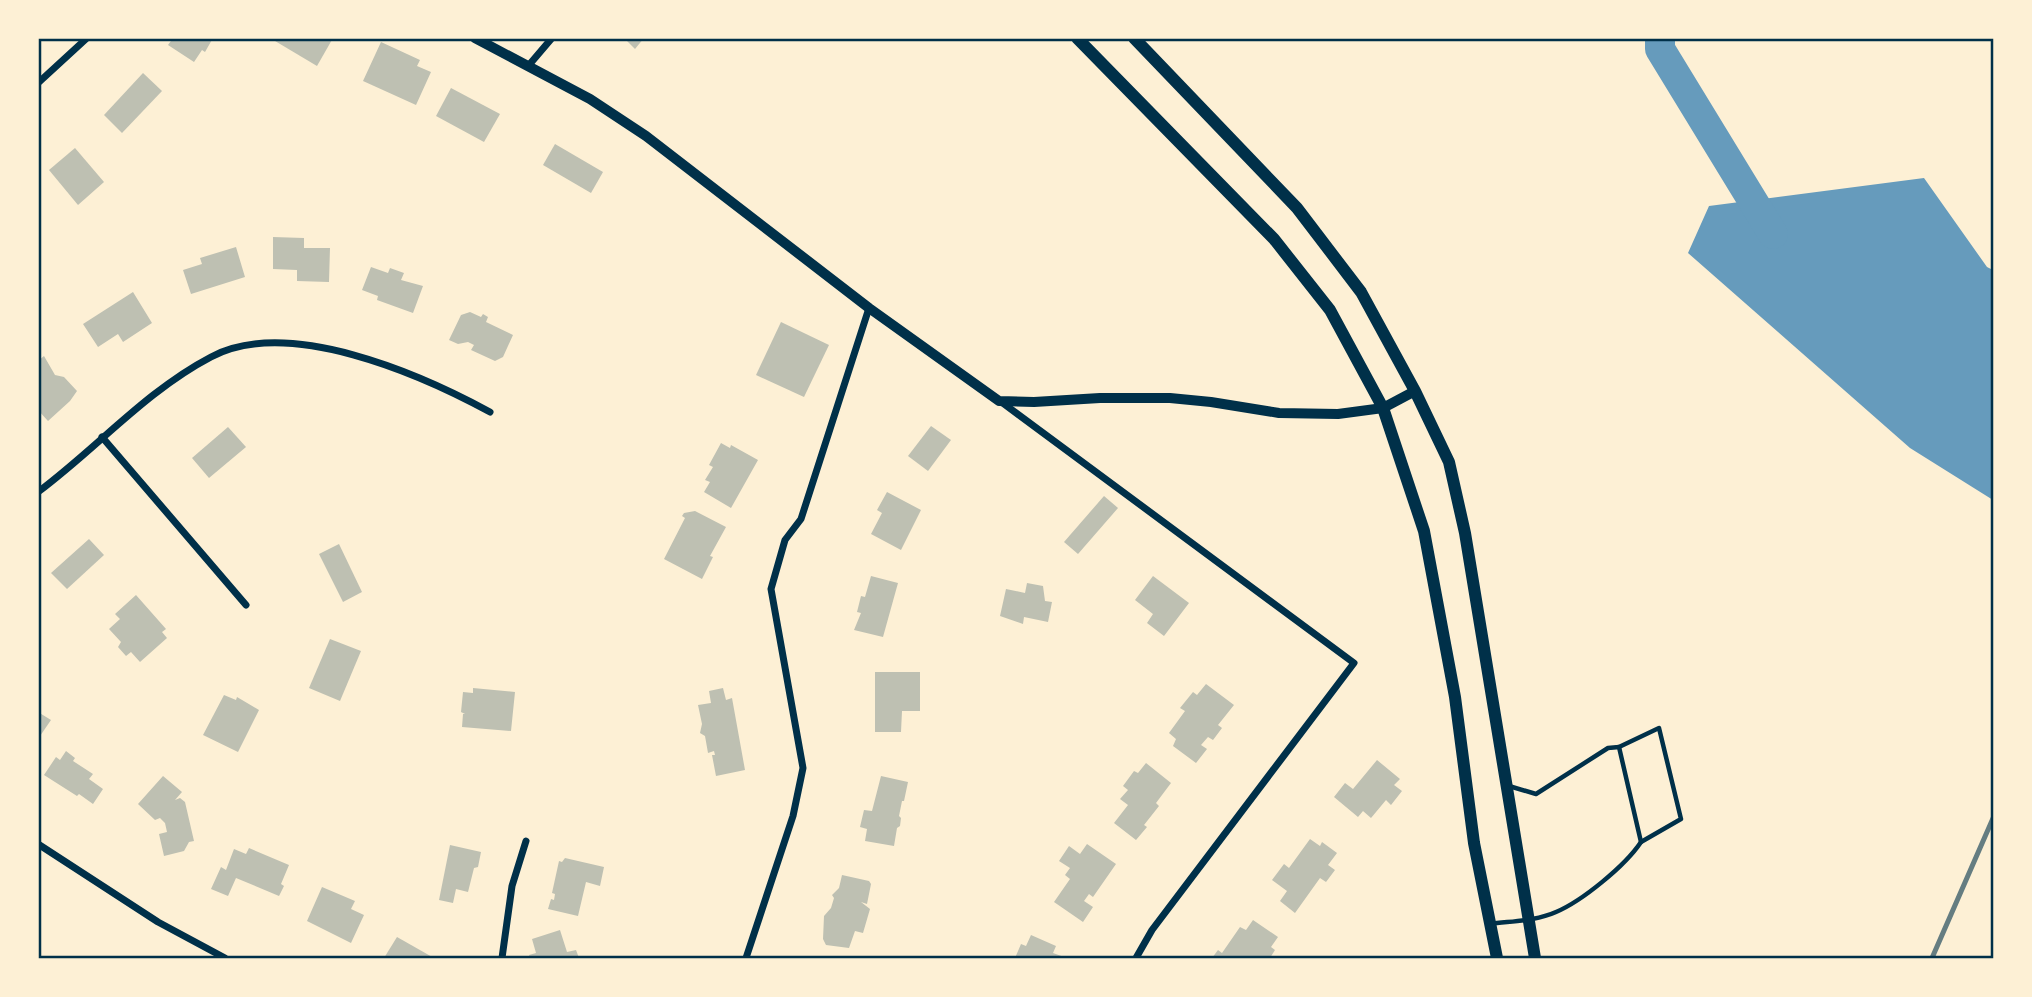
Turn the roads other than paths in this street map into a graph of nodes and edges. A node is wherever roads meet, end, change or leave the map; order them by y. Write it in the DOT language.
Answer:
graph roads {
  1 [pos="87,38"];
  2 [pos="475,38"];
  3 [pos="552,38"];
  4 [pos="1076,38"];
  5 [pos="1134,38"];
  6 [pos="529,65"];
  7 [pos="38,83"];
  8 [pos="869,308"];
  9 [pos="1415,391"];
  10 [pos="999,401"];
  11 [pos="1383,408"];
  12 [pos="490,412"];
  13 [pos="102,437"];
  14 [pos="38,492"];
  15 [pos="246,605"];
  16 [pos="1619,747"];
  17 [pos="1506,785"];
  18 [pos="526,841"];
  19 [pos="1641,842"];
  20 [pos="38,844"];
  21 [pos="1527,920"];
  22 [pos="1489,924"];
  23 [pos="225,958"];
  24 [pos="502,958"];
  25 [pos="746,958"];
  26 [pos="1136,958"];
  27 [pos="1497,958"];
  28 [pos="1535,958"];
  1 -- 7 [label="street"];
  2 -- 6 [label="street"];
  3 -- 6 [label="street"];
  4 -- 11 [label="main road"];
  5 -- 9 [label="main road"];
  6 -- 8 [label="street"];
  8 -- 10 [label="street"];
  8 -- 25 [label="street"];
  9 -- 11 [label="street"];
  9 -- 17 [label="main road"];
  10 -- 11 [label="street"];
  10 -- 26 [label="street"];
  11 -- 22 [label="main road"];
  12 -- 13 [label="street"];
  13 -- 14 [label="street"];
  13 -- 15 [label="street"];
  16 -- 17 [label="lane"];
  16 -- 19 [label="lane"];
  16 -- 19 [label="lane"];
  17 -- 21 [label="main road"];
  18 -- 24 [label="street"];
  19 -- 21 [label="lane"];
  20 -- 23 [label="street"];
  21 -- 22 [label="lane"];
  21 -- 28 [label="main road"];
  22 -- 27 [label="main road"];
}
